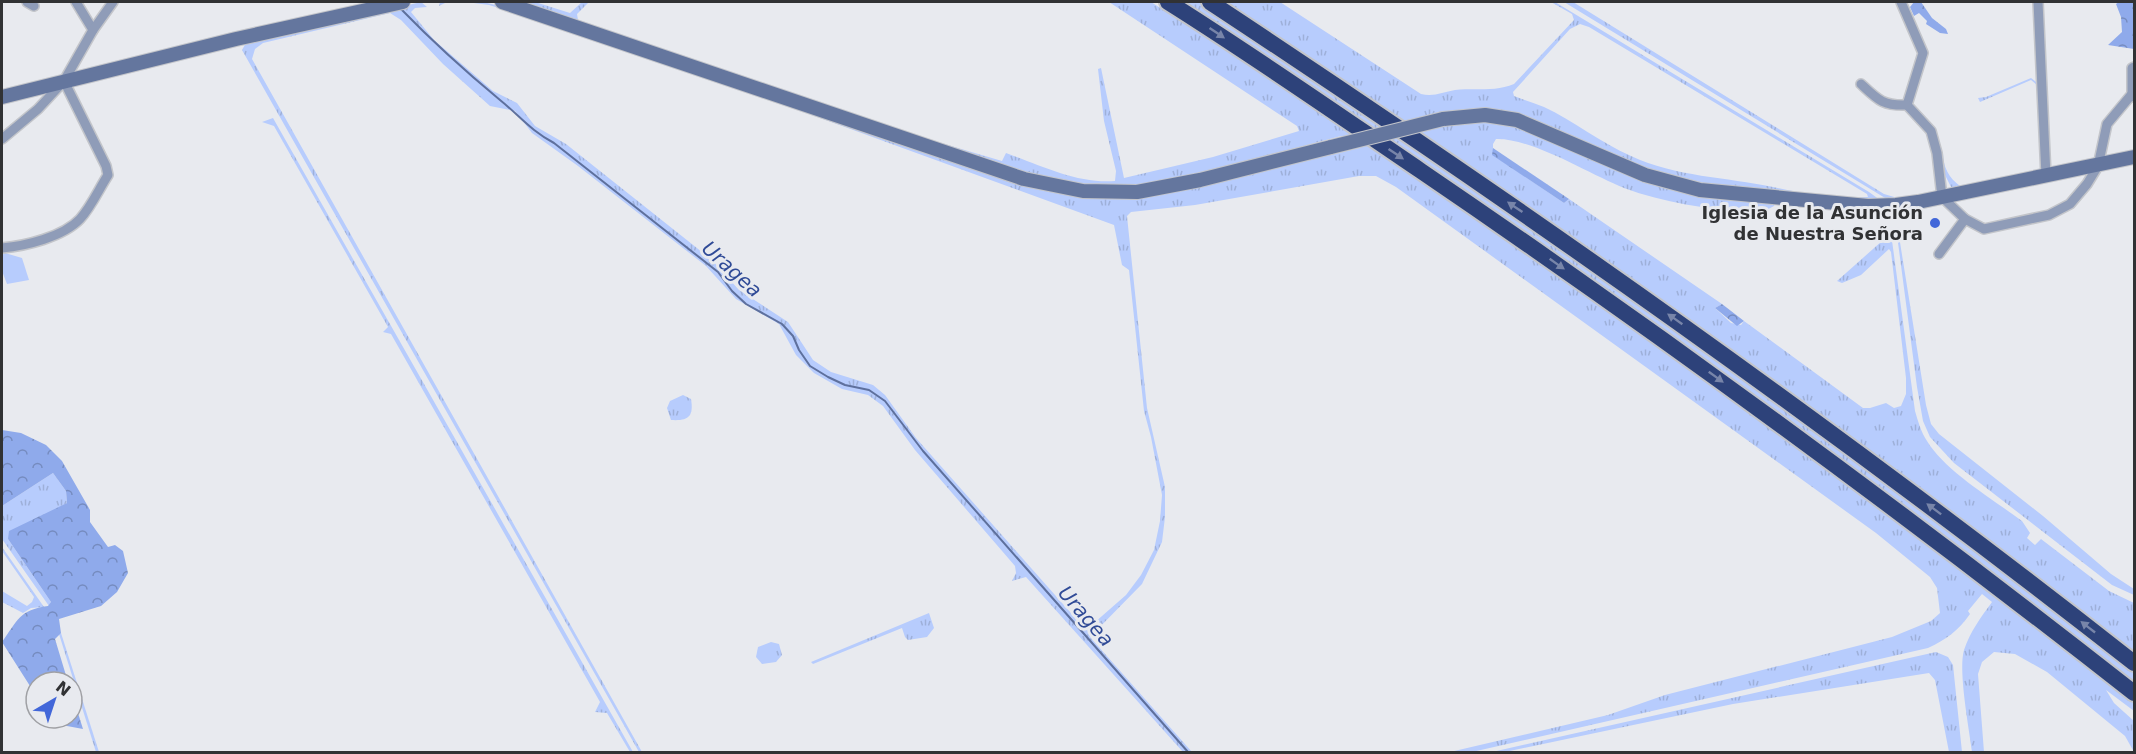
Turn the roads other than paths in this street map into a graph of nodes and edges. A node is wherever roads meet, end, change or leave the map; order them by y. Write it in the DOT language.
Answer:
graph roads {
  1 [pos="76,2"];
  2 [pos="113,2"];
  3 [pos="403,2"];
  4 [pos="502,2"];
  5 [pos="1168,2"];
  6 [pos="1210,2"];
  7 [pos="1901,2"];
  8 [pos="2038,2"];
  9 [pos="93,30"];
  10 [pos="2134,67"];
  11 [pos="64,81"];
  12 [pos="1862,84"];
  13 [pos="2133,96"];
  14 [pos="2,97"];
  15 [pos="1907,105"];
  16 [pos="2,139"];
  17 [pos="2134,157"];
  18 [pos="2098,166"];
  19 [pos="2046,176"];
  20 [pos="1942,197"];
  21 [pos="1965,219"];
  22 [pos="2,248"];
  23 [pos="1939,254"];
  24 [pos="2134,663"];
  25 [pos="2134,693"];
  1 -- 9 [label="street"];
  2 -- 9 [label="street"];
  3 -- 11 [label="street"];
  4 -- 20 [label="street, bridge"];
  5 -- 25 [label="highway, one-way"];
  24 -- 6 [label="highway, one-way"];
  7 -- 15 [label="street"];
  8 -- 19 [label="street"];
  9 -- 11 [label="street"];
  10 -- 13 [label="street"];
  11 -- 14 [label="street"];
  11 -- 16 [label="street"];
  11 -- 22 [label="street"];
  12 -- 15 [label="street"];
  13 -- 18 [label="street"];
  15 -- 20 [label="street"];
  17 -- 18 [label="street"];
  18 -- 19 [label="street"];
  18 -- 21 [label="street"];
  19 -- 20 [label="street"];
  20 -- 21 [label="street"];
  21 -- 23 [label="street"];
}
